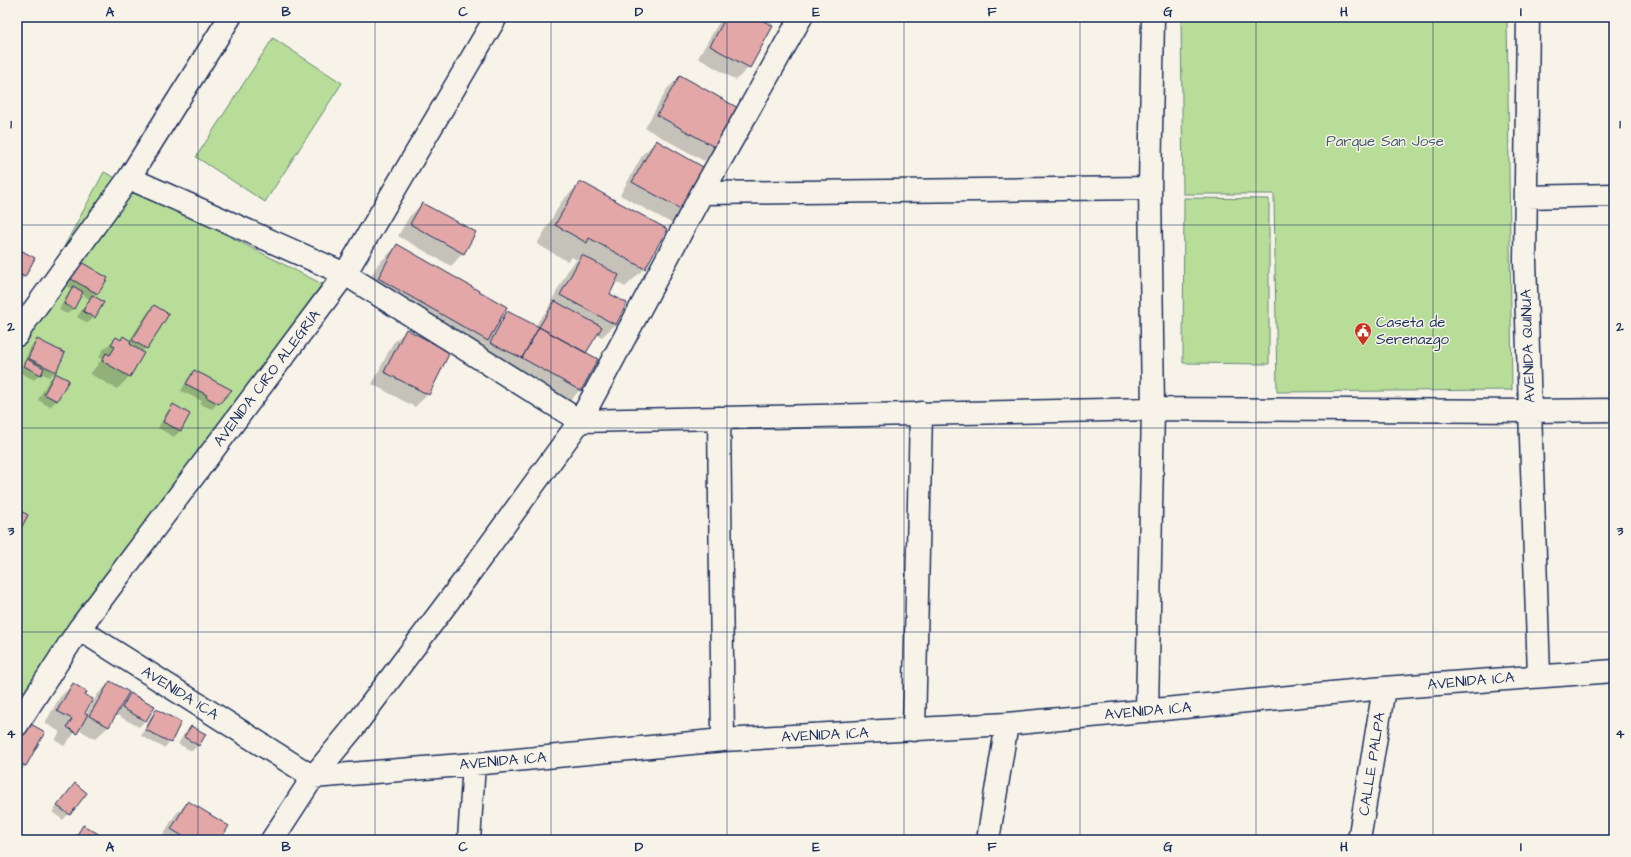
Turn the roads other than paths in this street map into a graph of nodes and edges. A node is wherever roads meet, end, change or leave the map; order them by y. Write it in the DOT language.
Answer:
graph roads {
  1 [pos="230,17"];
  2 [pos="496,17"];
  3 [pos="801,17"];
  4 [pos="1153,17"];
  5 [pos="1528,17"];
  6 [pos="129,178"];
  7 [pos="1150,188"];
  8 [pos="702,193"];
  9 [pos="1614,194"];
  10 [pos="1526,197"];
  11 [pos="346,274"];
  12 [pos="19,328"];
  13 [pos="1153,408"];
  14 [pos="1614,410"];
  15 [pos="1530,411"];
  16 [pos="921,413"];
  17 [pos="720,418"];
  18 [pos="580,421"];
  19 [pos="79,629"];
  20 [pos="1614,671"];
  21 [pos="1539,676"];
  22 [pos="1384,688"];
  23 [pos="1147,711"];
  24 [pos="1007,724"];
  25 [pos="17,725"];
  26 [pos="914,730"];
  27 [pos="723,740"];
  28 [pos="474,764"];
  29 [pos="313,777"];
  30 [pos="272,840"];
  31 [pos="469,840"];
  32 [pos="988,840"];
  33 [pos="1359,840"];
  1 -- 6 [label="street"];
  2 -- 11 [label="street, AVENIDA CIRO ALEGRÍA"];
  3 -- 8 [label="street"];
  4 -- 7 [label="street"];
  5 -- 10 [label="street, AVENIDA QUINUA"];
  6 -- 11 [label="street"];
  6 -- 12 [label="street"];
  7 -- 8 [label="street"];
  7 -- 13 [label="street"];
  8 -- 18 [label="street"];
  9 -- 10 [label="street"];
  10 -- 15 [label="street, AVENIDA QUINUA"];
  11 -- 18 [label="street"];
  11 -- 19 [label="street, AVENIDA CIRO ALEGRÍA"];
  13 -- 15 [label="street"];
  13 -- 16 [label="street"];
  13 -- 23 [label="street"];
  14 -- 15 [label="street"];
  15 -- 21 [label="street, AVENIDA QUINUA"];
  16 -- 17 [label="street"];
  16 -- 26 [label="street"];
  17 -- 18 [label="street"];
  17 -- 27 [label="street"];
  18 -- 29 [label="street"];
  19 -- 25 [label="street, AVENIDA CIRO ALEGRÍA"];
  19 -- 29 [label="street, AVENIDA ICA"];
  20 -- 21 [label="street, AVENIDA ICA"];
  21 -- 22 [label="street, AVENIDA ICA"];
  22 -- 23 [label="street, AVENIDA ICA"];
  22 -- 33 [label="street, CALLE PALPA"];
  23 -- 24 [label="street, AVENIDA ICA"];
  24 -- 26 [label="street, AVENIDA ICA"];
  24 -- 32 [label="street"];
  26 -- 27 [label="street, AVENIDA ICA"];
  27 -- 28 [label="street, AVENIDA ICA"];
  28 -- 29 [label="street, AVENIDA ICA"];
  28 -- 31 [label="street"];
  29 -- 30 [label="street"];
}
